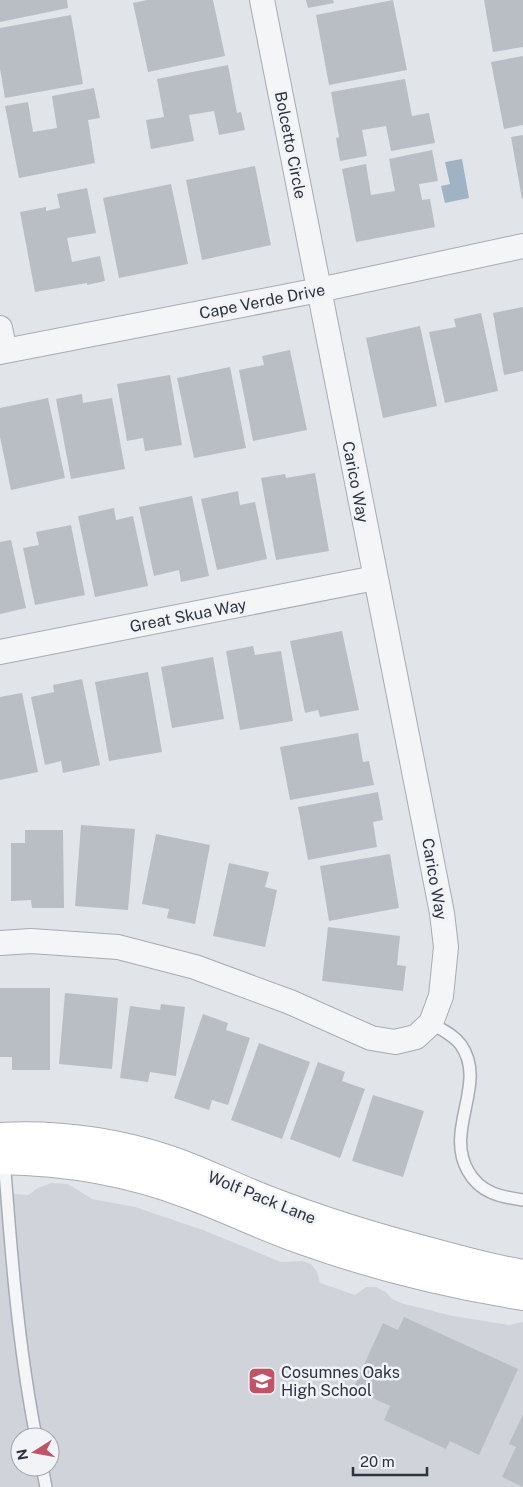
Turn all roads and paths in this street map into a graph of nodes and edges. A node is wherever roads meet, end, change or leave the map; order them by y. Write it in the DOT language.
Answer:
graph roads {
  1 [pos="262,0"];
  2 [pos="523,246"];
  3 [pos="319,290"];
  4 [pos="0,328"];
  5 [pos="2,351"];
  6 [pos="375,578"];
  7 [pos="0,652"];
  8 [pos="0,942"];
  9 [pos="431,1023"];
  10 [pos="1,1149"];
  11 [pos="523,1200"];
  12 [pos="523,1274"];
  13 [pos="523,1296"];
  14 [pos="34,1427"];
  1 -- 3 [label="street, Bolcetto Circle"];
  2 -- 3 [label="street, Cape Verde Drive"];
  3 -- 5 [label="street, Cape Verde Drive"];
  3 -- 6 [label="street, Carico Way"];
  4 -- 5 [label="street"];
  6 -- 7 [label="street, Great Skua Way"];
  6 -- 9 [label="street, Carico Way"];
  8 -- 9 [label="street"];
  9 -- 11 [label="lane"];
  10 -- 12 [label="street, Wolf Pack Lane"];
  10 -- 13 [label="street, Wolf Pack Lane"];
  10 -- 14 [label="lane"];
}
